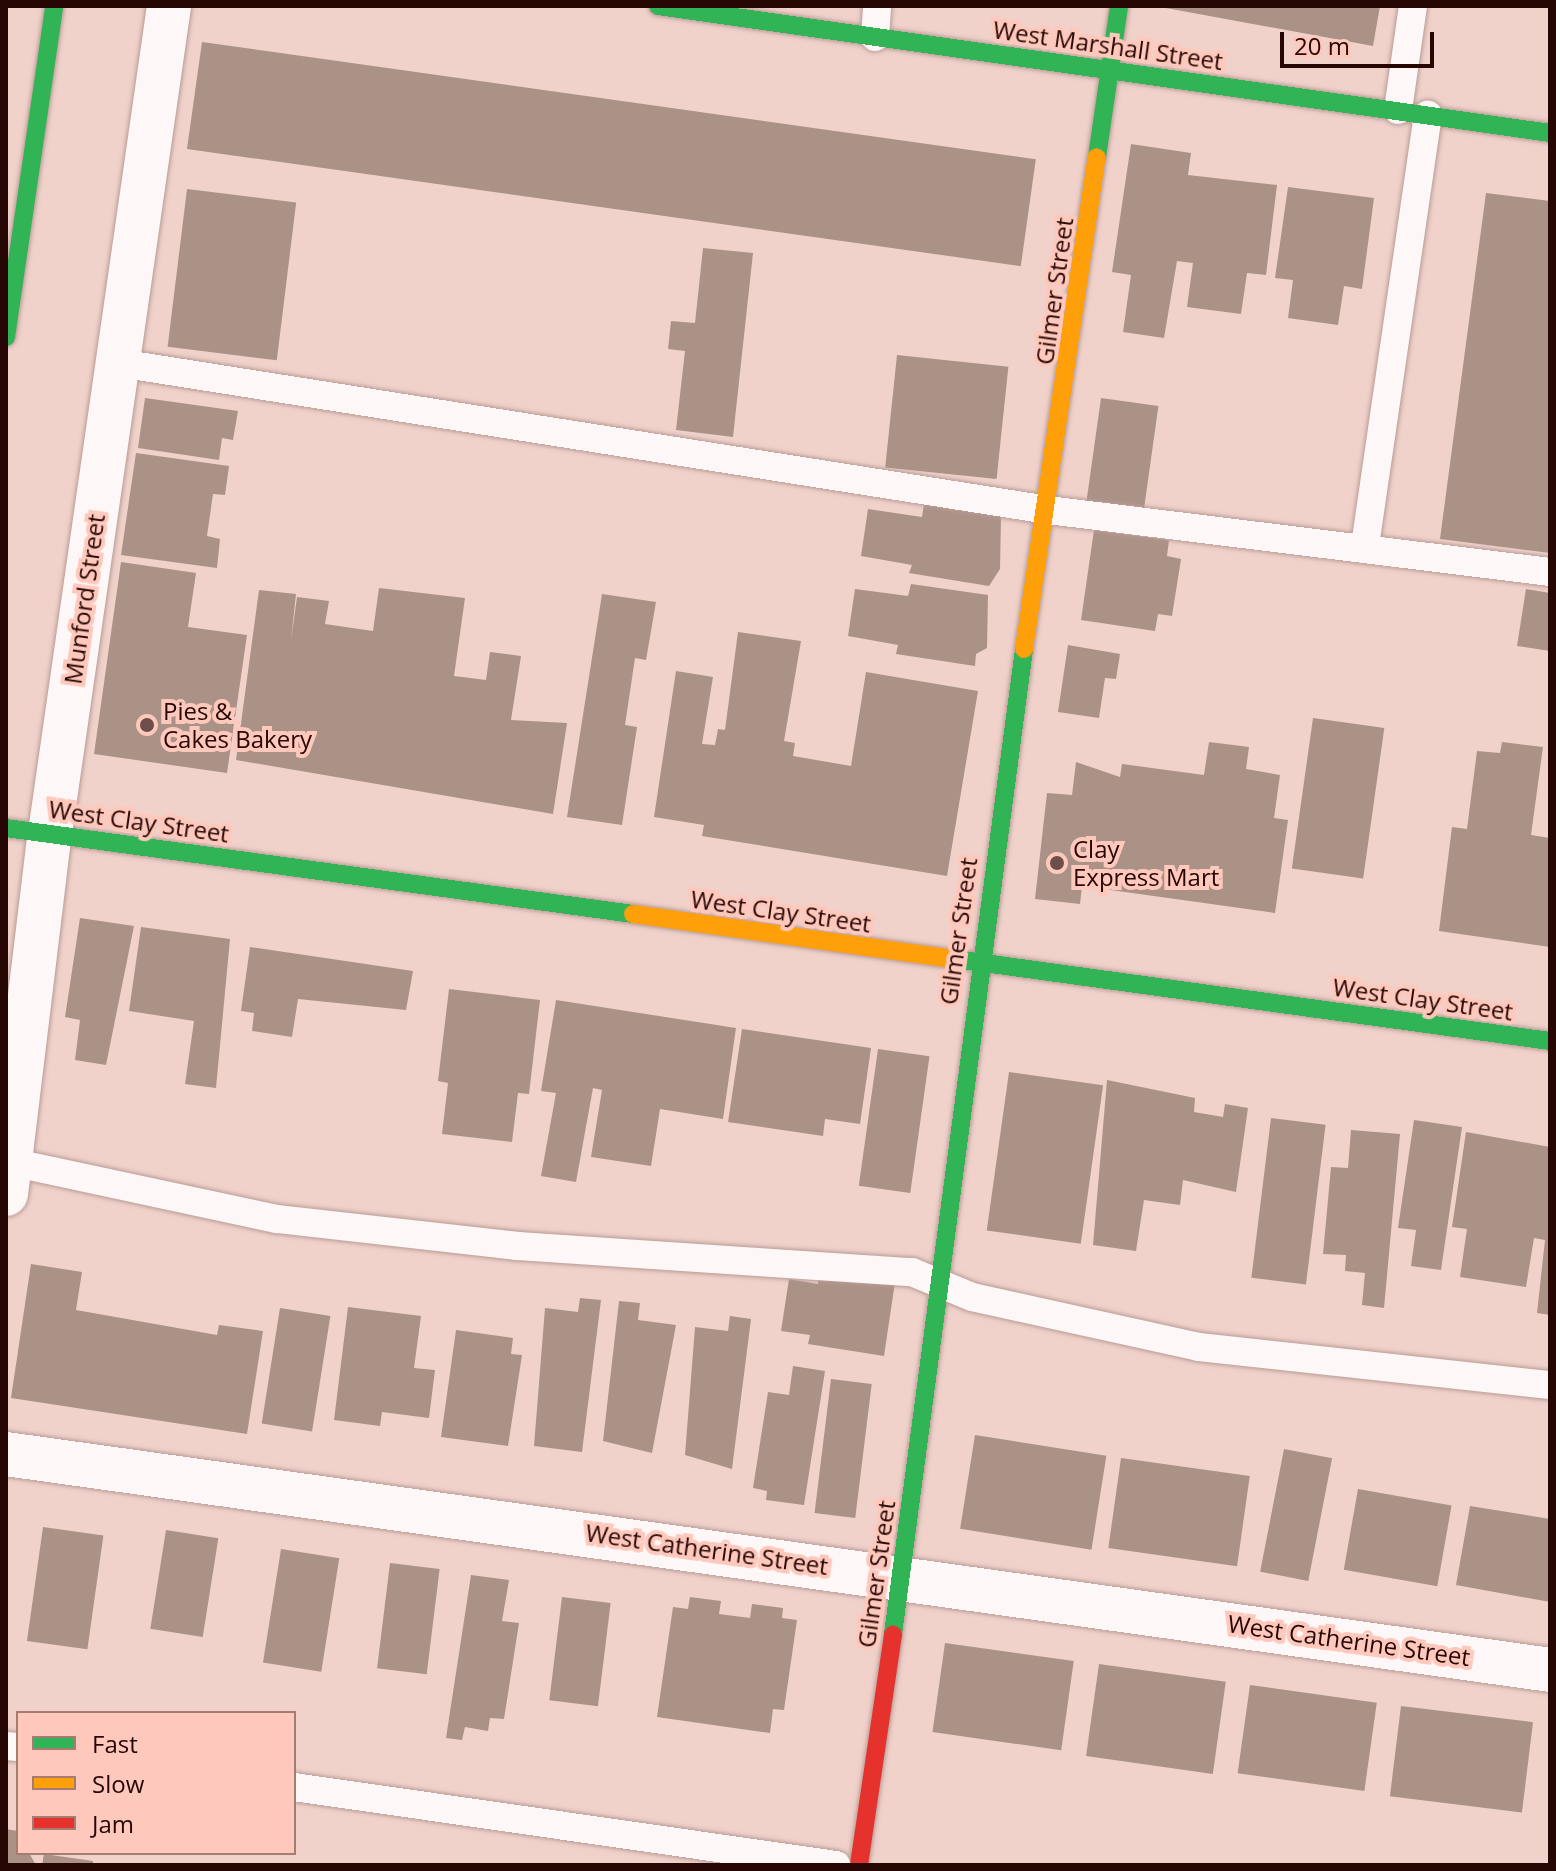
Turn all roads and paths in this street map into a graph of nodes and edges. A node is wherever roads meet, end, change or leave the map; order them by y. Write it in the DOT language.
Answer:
graph roads {
  1 [pos="54,6"];
  2 [pos="169,6"];
  3 [pos="658,6"];
  4 [pos="877,6"];
  5 [pos="1119,6"];
  6 [pos="1413,6"];
  7 [pos="875,37"];
  8 [pos="1109,69"];
  9 [pos="1398,110"];
  10 [pos="1428,115"];
  11 [pos="1550,133"];
  12 [pos="6,337"];
  13 [pos="119,363"];
  14 [pos="1048,510"];
  15 [pos="1365,546"];
  16 [pos="1550,572"];
  17 [pos="6,828"];
  18 [pos="50,833"];
  19 [pos="977,962"];
  20 [pos="1550,1041"];
  21 [pos="8,1178"];
  22 [pos="943,1285"];
  23 [pos="1550,1385"];
  24 [pos="6,1454"];
  25 [pos="899,1575"];
  26 [pos="1550,1670"];
  27 [pos="296,1787"];
  28 [pos="836,1865"];
  29 [pos="859,1865"];
  1 -- 12 [label="street"];
  2 -- 13 [label="street, Munford Street"];
  3 -- 7 [label="street, West Marshall Street"];
  4 -- 7 [label="lane"];
  5 -- 8 [label="street, Gilmer Street"];
  6 -- 9 [label="lane"];
  7 -- 8 [label="street, West Marshall Street"];
  8 -- 9 [label="street, West Marshall Street"];
  8 -- 14 [label="street, Gilmer Street"];
  9 -- 10 [label="street, West Marshall Street"];
  10 -- 11 [label="street, West Marshall Street"];
  10 -- 15 [label="lane"];
  13 -- 14 [label="lane"];
  13 -- 18 [label="street, Munford Street"];
  14 -- 15 [label="lane"];
  14 -- 19 [label="street, Gilmer Street"];
  15 -- 16 [label="lane"];
  17 -- 18 [label="street, West Clay Street"];
  18 -- 19 [label="street, West Clay Street"];
  18 -- 21 [label="street, Munford Street"];
  19 -- 20 [label="street, West Clay Street"];
  19 -- 22 [label="street, Gilmer Street"];
  21 -- 22 [label="lane"];
  22 -- 23 [label="lane"];
  22 -- 25 [label="street, Gilmer Street"];
  24 -- 25 [label="street, West Catherine Street"];
  25 -- 26 [label="street, West Catherine Street"];
  25 -- 29 [label="street, Gilmer Street"];
  27 -- 28 [label="lane"];
}
